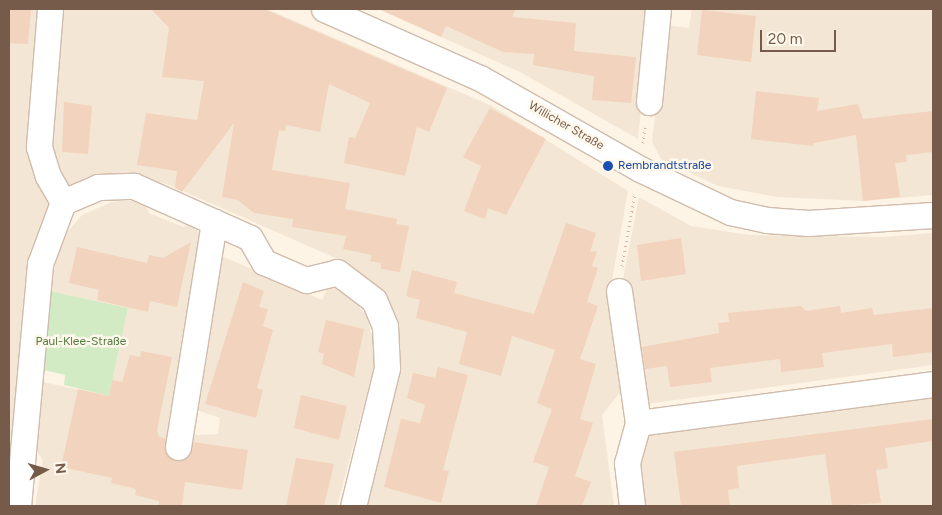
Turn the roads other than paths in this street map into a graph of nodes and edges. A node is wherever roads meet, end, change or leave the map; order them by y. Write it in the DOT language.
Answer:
graph roads {
  1 [pos="50,9"];
  2 [pos="324,9"];
  3 [pos="658,9"];
  4 [pos="649,102"];
  5 [pos="63,202"];
  6 [pos="933,215"];
  7 [pos="214,222"];
  8 [pos="619,291"];
  9 [pos="933,384"];
  10 [pos="638,423"];
  11 [pos="178,447"];
  12 [pos="18,506"];
  13 [pos="354,506"];
  14 [pos="632,506"];
  1 -- 5 [label="street"];
  2 -- 6 [label="street, Willicher Straße"];
  3 -- 4 [label="street"];
  5 -- 7 [label="street"];
  5 -- 12 [label="street"];
  7 -- 11 [label="street"];
  7 -- 13 [label="street"];
  8 -- 10 [label="street"];
  9 -- 10 [label="street"];
  10 -- 14 [label="street"];
}
